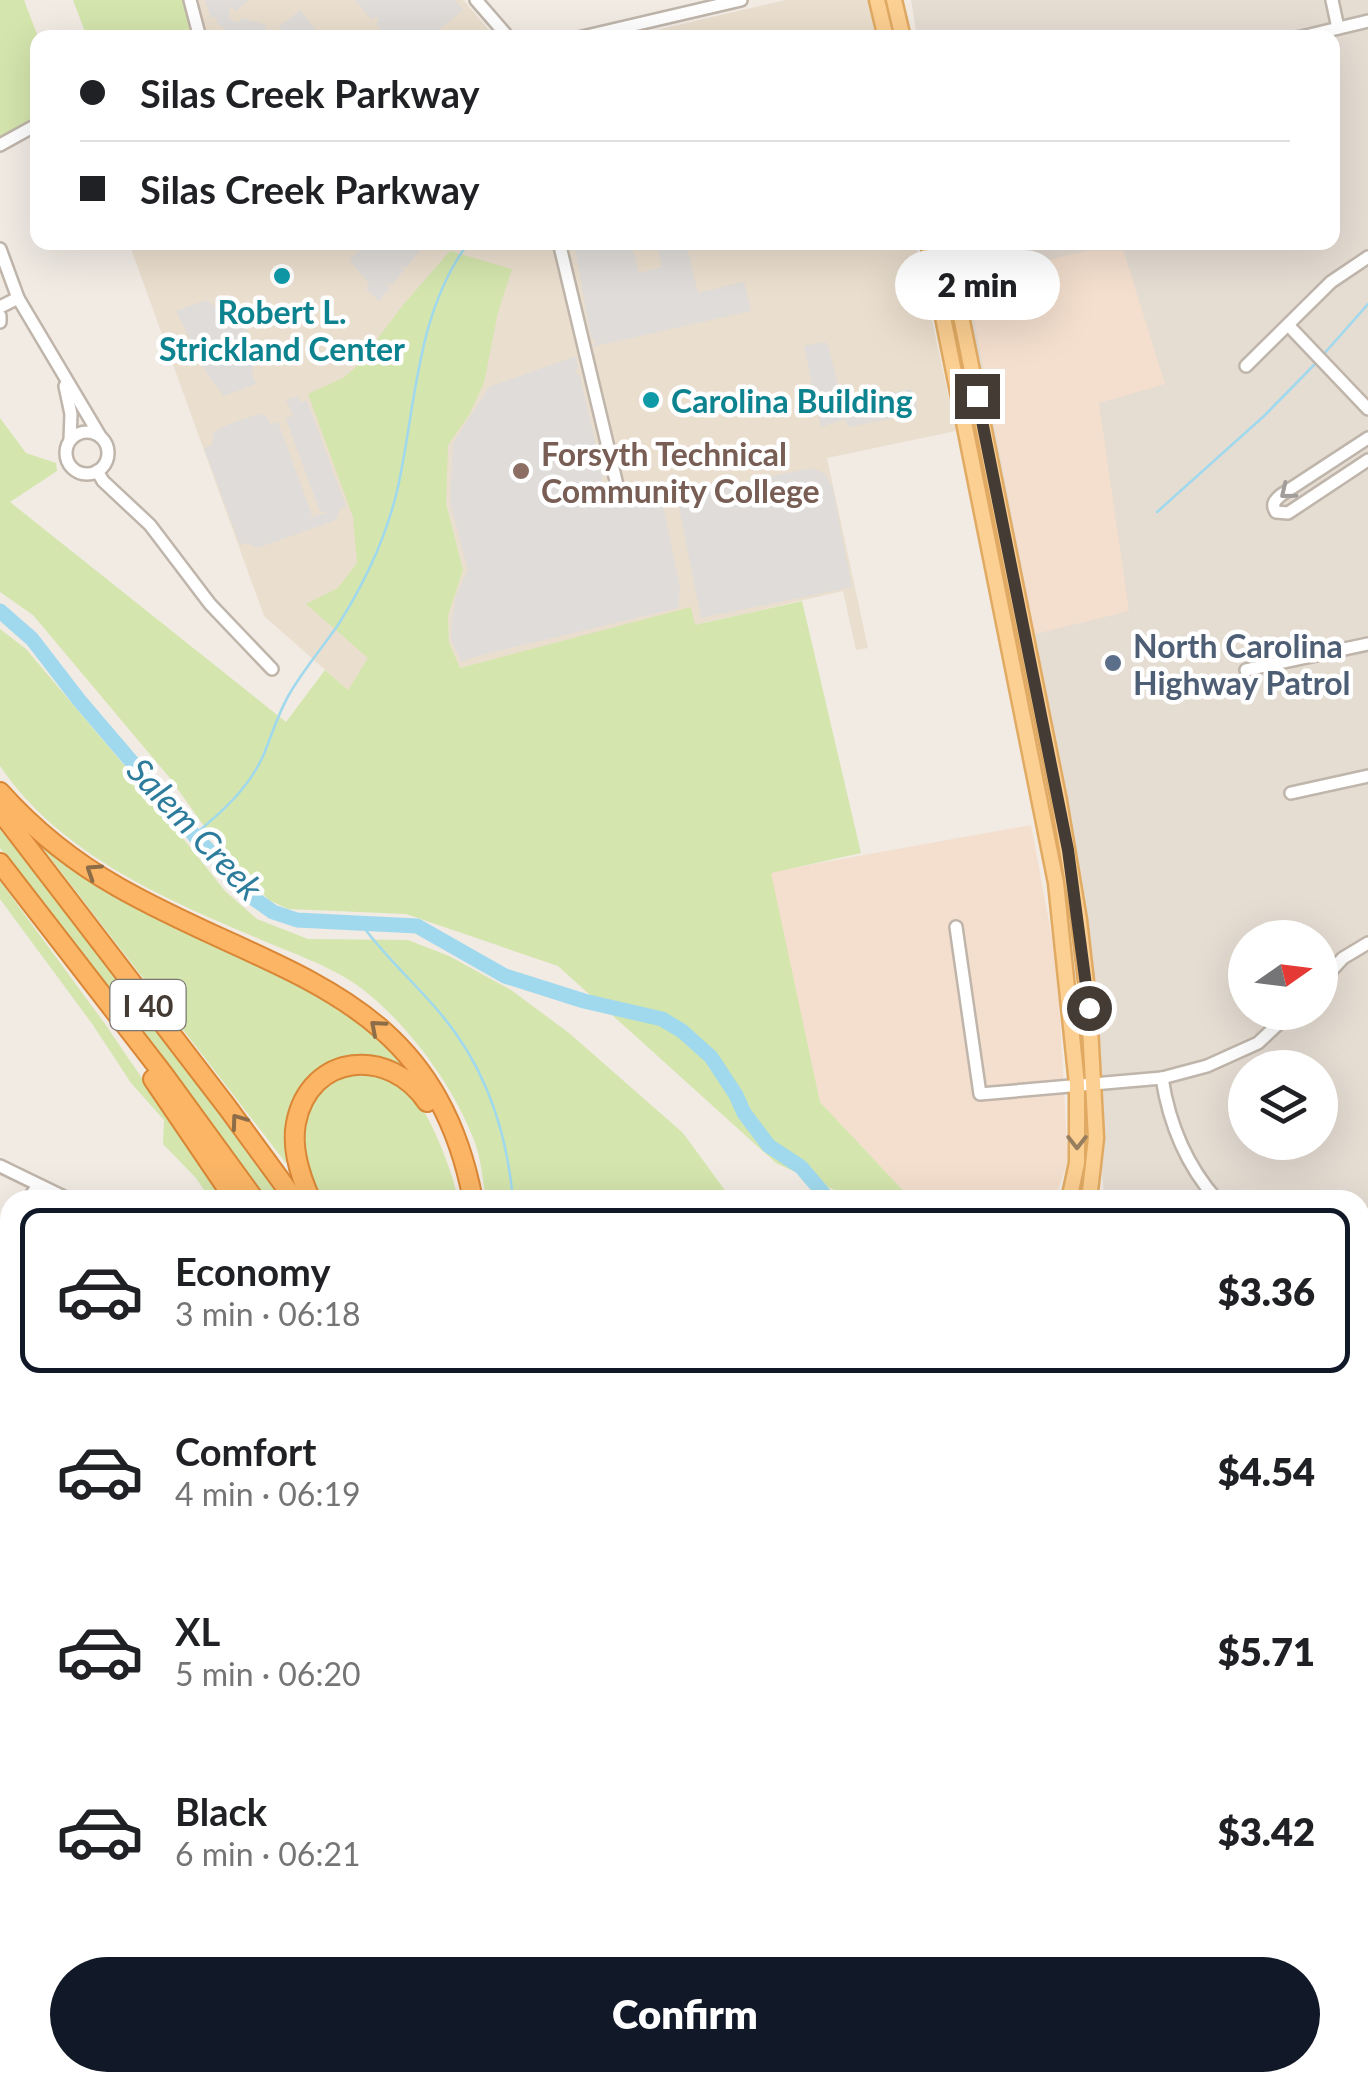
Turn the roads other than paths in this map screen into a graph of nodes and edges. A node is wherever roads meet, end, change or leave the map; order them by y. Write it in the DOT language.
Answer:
graph roads {
  1 [pos="190,0"];
  2 [pos="476,0"];
  3 [pos="741,0"];
  4 [pos="877,0"];
  5 [pos="894,0"];
  6 [pos="1332,0"];
  7 [pos="1368,21"];
  8 [pos="1338,28"];
  9 [pos="196,30"];
  10 [pos="502,30"];
  11 [pos="612,30"];
  12 [pos="884,30"];
  13 [pos="900,30"];
  14 [pos="1330,30"];
  15 [pos="30,128"];
  16 [pos="0,145"];
  17 [pos="0,249"];
  18 [pos="561,250"];
  19 [pos="930,250"];
  20 [pos="948,250"];
  21 [pos="1368,257"];
  22 [pos="18,298"];
  23 [pos="0,307"];
  24 [pos="1289,326"];
  25 [pos="1246,366"];
  26 [pos="63,377"];
  27 [pos="1368,409"];
  28 [pos="964,417"];
  29 [pos="100,436"];
  30 [pos="1368,438"];
  31 [pos="70,440"];
  32 [pos="1368,460"];
  33 [pos="97,471"];
  34 [pos="617,485"];
  35 [pos="1004,534"];
  36 [pos="1368,644"];
  37 [pos="272,669"];
  38 [pos="1246,670"];
  39 [pos="1368,776"];
  40 [pos="0,792"];
  41 [pos="1291,793"];
  42 [pos="0,811"];
  43 [pos="0,863"];
  44 [pos="956,928"];
  45 [pos="1368,943"];
  46 [pos="1338,964"];
  47 [pos="127,1027"];
  48 [pos="1272,1030"];
  49 [pos="1162,1078"];
  50 [pos="1094,1082"];
  51 [pos="1077,1084"];
  52 [pos="0,1166"];
  53 [pos="38,1185"];
  54 [pos="35,1190"];
  55 [pos="49,1190"];
  56 [pos="228,1190"];
  57 [pos="248,1190"];
  58 [pos="288,1190"];
  59 [pos="307,1190"];
  60 [pos="461,1190"];
  61 [pos="470,1190"];
  62 [pos="1071,1190"];
  63 [pos="1090,1190"];
  64 [pos="1210,1190"];
  1 -- 9 [label="street"];
  2 -- 10 [label="street"];
  3 -- 11 [label="street"];
  4 -- 12 [label="main road"];
  5 -- 13 [label="main road"];
  6 -- 8 [label="street"];
  7 -- 8 [label="street"];
  8 -- 14 [label="street"];
  15 -- 16 [label="street"];
  17 -- 22 [label="street"];
  18 -- 34 [label="street"];
  19 -- 28 [label="main road"];
  20 -- 35 [label="main road"];
  21 -- 24 [label="street"];
  22 -- 23 [label="street"];
  22 -- 26 [label="street"];
  24 -- 25 [label="street"];
  24 -- 27 [label="street"];
  26 -- 29 [label="street"];
  26 -- 31 [label="street"];
  28 -- 35 [label="main road"];
  28 -- 51 [label="main road"];
  29 -- 31 [label="street"];
  29 -- 33 [label="street"];
  30 -- 32 [label="street, one-way"];
  31 -- 33 [label="street"];
  33 -- 37 [label="street"];
  35 -- 50 [label="main road"];
  36 -- 38 [label="street"];
  39 -- 41 [label="street"];
  61 -- 40 [label="highway, one-way"];
  58 -- 42 [label="highway, I 40, one-way"];
  43 -- 47 [label="highway, I 40"];
  44 -- 51 [label="street"];
  45 -- 46 [label="street"];
  47 -- 56 [label="highway"];
  47 -- 57 [label="highway, I 40"];
  48 -- 49 [label="street"];
  49 -- 50 [label="street"];
  49 -- 64 [label="street"];
  50 -- 51 [label="street"];
  50 -- 63 [label="main road"];
  51 -- 62 [label="main road, one-way"];
  52 -- 53 [label="street"];
  53 -- 54 [label="street"];
  53 -- 55 [label="street"];
  59 -- 60 [label="highway"];
}
